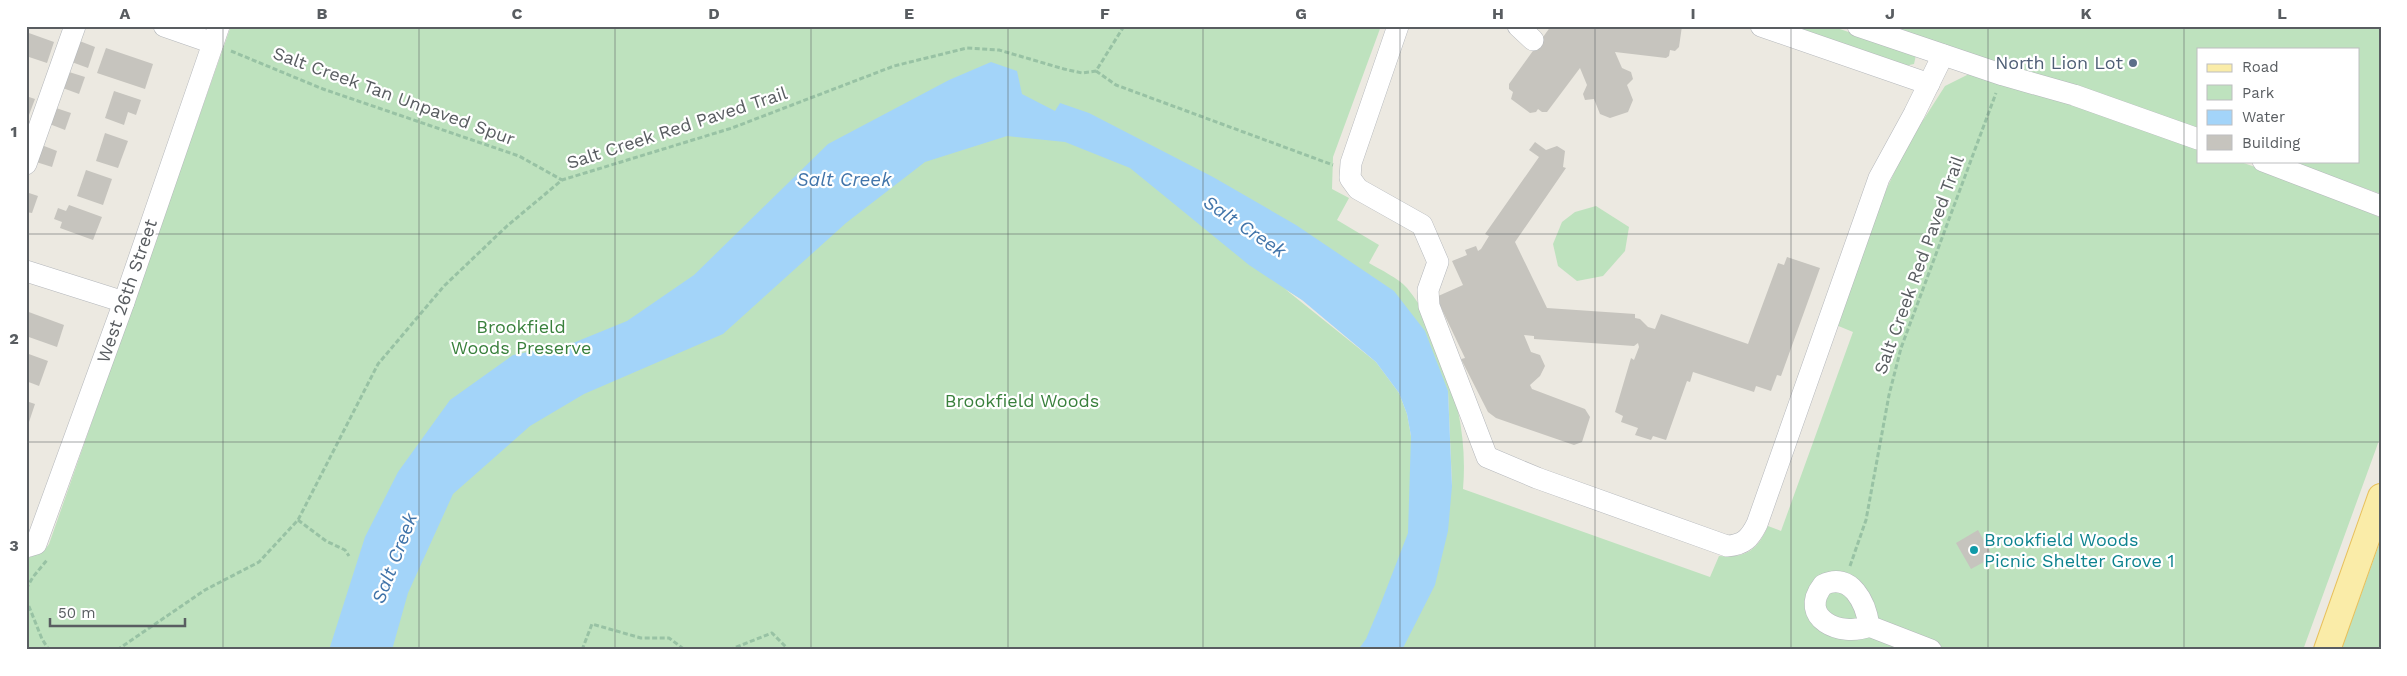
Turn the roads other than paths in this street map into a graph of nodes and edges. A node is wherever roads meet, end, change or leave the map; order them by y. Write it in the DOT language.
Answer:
graph roads {
  1 [pos="75,26"];
  2 [pos="164,26"];
  3 [pos="1398,26"];
  4 [pos="1761,26"];
  5 [pos="1858,26"];
  6 [pos="216,35"];
  7 [pos="1943,55"];
  8 [pos="1929,84"];
  9 [pos="2197,139"];
  10 [pos="2266,162"];
  11 [pos="26,164"];
  12 [pos="2381,206"];
  13 [pos="26,271"];
  14 [pos="124,302"];
  15 [pos="2381,498"];
  16 [pos="26,547"];
  17 [pos="1869,626"];
  18 [pos="1931,650"];
  19 [pos="2327,650"];
  1 -- 11 [label="street"];
  2 -- 6 [label="street"];
  3 -- 8 [label="street"];
  4 -- 8 [label="street"];
  5 -- 7 [label="street"];
  6 -- 14 [label="street, West 26th Street"];
  7 -- 8 [label="street"];
  7 -- 9 [label="street"];
  10 -- 12 [label="street"];
  13 -- 14 [label="street"];
  14 -- 16 [label="street, West 26th Street"];
  15 -- 19 [label="main road"];
  17 -- 17 [label="street"];
  17 -- 18 [label="street"];
}
